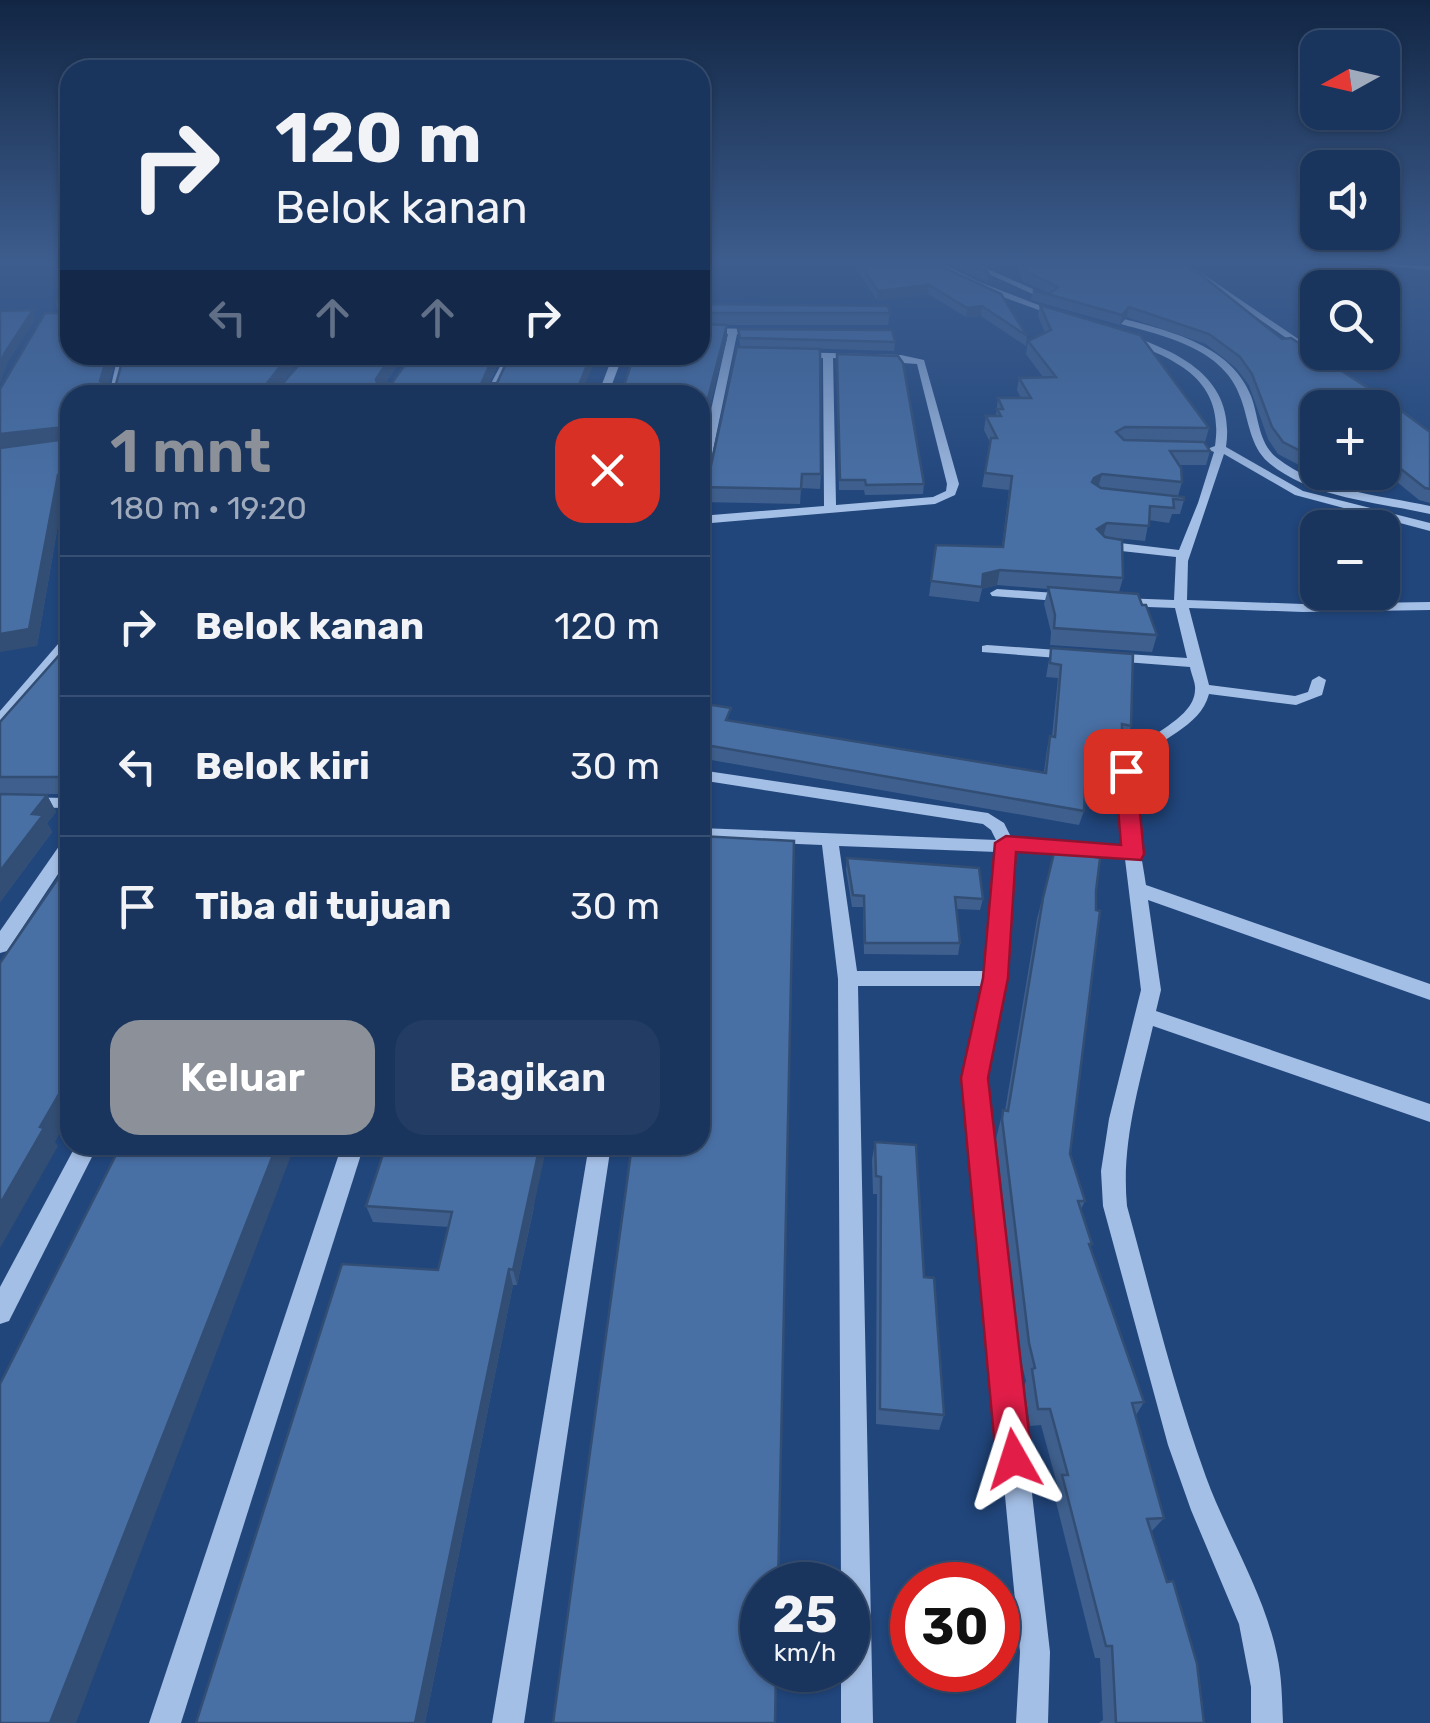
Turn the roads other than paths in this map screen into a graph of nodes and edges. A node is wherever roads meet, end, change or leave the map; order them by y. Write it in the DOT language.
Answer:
graph roads {
  1 [pos="732,342"];
  2 [pos="1145,342"];
  3 [pos="1177,342"];
  4 [pos="1196,349"];
  5 [pos="1175,352"];
  6 [pos="730,353"];
  7 [pos="750,354"];
  8 [pos="789,354"];
  9 [pos="828,355"];
  10 [pos="1225,411"];
  11 [pos="1250,412"];
  12 [pos="710,440"];
  13 [pos="1206,449"];
  14 [pos="1223,449"];
  15 [pos="1186,504"];
  16 [pos="1203,506"];
  17 [pos="830,510"];
  18 [pos="1430,510"];
  19 [pos="710,519"];
  20 [pos="1430,527"];
  21 [pos="1103,544"];
  22 [pos="1184,554"];
  23 [pos="997,594"];
  24 [pos="1089,600"];
  25 [pos="1108,601"];
  26 [pos="1181,606"];
  27 [pos="1430,606"];
  28 [pos="987,649"];
  29 [pos="60,651"];
  30 [pos="1082,655"];
  31 [pos="1101,656"];
  32 [pos="1196,663"];
  33 [pos="1318,680"];
  34 [pos="1203,689"];
  35 [pos="0,721"];
  36 [pos="710,776"];
  37 [pos="0,802"];
  38 [pos="60,802"];
  39 [pos="710,835"];
  40 [pos="830,842"];
  41 [pos="1006,843"];
  42 [pos="1133,854"];
  43 [pos="60,858"];
  44 [pos="1140,890"];
  45 [pos="0,946"];
  46 [pos="848,978"];
  47 [pos="996,978"];
  48 [pos="1430,992"];
  49 [pos="1148,1016"];
  50 [pos="1430,1113"];
  51 [pos="82,1155"];
  52 [pos="351,1155"];
  53 [pos="598,1155"];
  54 [pos="0,1312"];
  55 [pos="165,1723"];
  56 [pos="508,1723"];
  57 [pos="857,1723"];
  58 [pos="1032,1723"];
  59 [pos="1267,1723"];
  1 -- 6 [label="street"];
  2 -- 5 [label="street"];
  3 -- 4 [label="street"];
  4 -- 5 [label="street"];
  4 -- 11 [label="street"];
  5 -- 10 [label="street"];
  6 -- 7 [label="street"];
  6 -- 12 [label="street"];
  8 -- 9 [label="street"];
  9 -- 17 [label="street"];
  9 -- 17 [label="street"];
  10 -- 11 [label="street"];
  10 -- 14 [label="street"];
  11 -- 18 [label="street"];
  13 -- 14 [label="street"];
  14 -- 16 [label="street"];
  14 -- 20 [label="street"];
  15 -- 16 [label="street"];
  16 -- 22 [label="street"];
  17 -- 19 [label="street"];
  21 -- 22 [label="street"];
  22 -- 26 [label="street"];
  23 -- 24 [label="street"];
  25 -- 26 [label="street"];
  26 -- 27 [label="street"];
  26 -- 32 [label="street"];
  28 -- 30 [label="street"];
  29 -- 35 [label="street"];
  31 -- 32 [label="street"];
  32 -- 34 [label="street"];
  33 -- 34 [label="street"];
  34 -- 42 [label="street"];
  36 -- 41 [label="street"];
  37 -- 38 [label="street"];
  39 -- 40 [label="street"];
  40 -- 41 [label="street"];
  40 -- 46 [label="street"];
  41 -- 42 [label="street"];
  41 -- 47 [label="street"];
  42 -- 44 [label="street"];
  43 -- 45 [label="street"];
  44 -- 48 [label="street"];
  44 -- 49 [label="street"];
  46 -- 47 [label="street"];
  46 -- 57 [label="street"];
  47 -- 58 [label="street"];
  49 -- 50 [label="street"];
  49 -- 59 [label="street"];
  51 -- 54 [label="street"];
  52 -- 55 [label="street"];
  53 -- 56 [label="street"];
}
